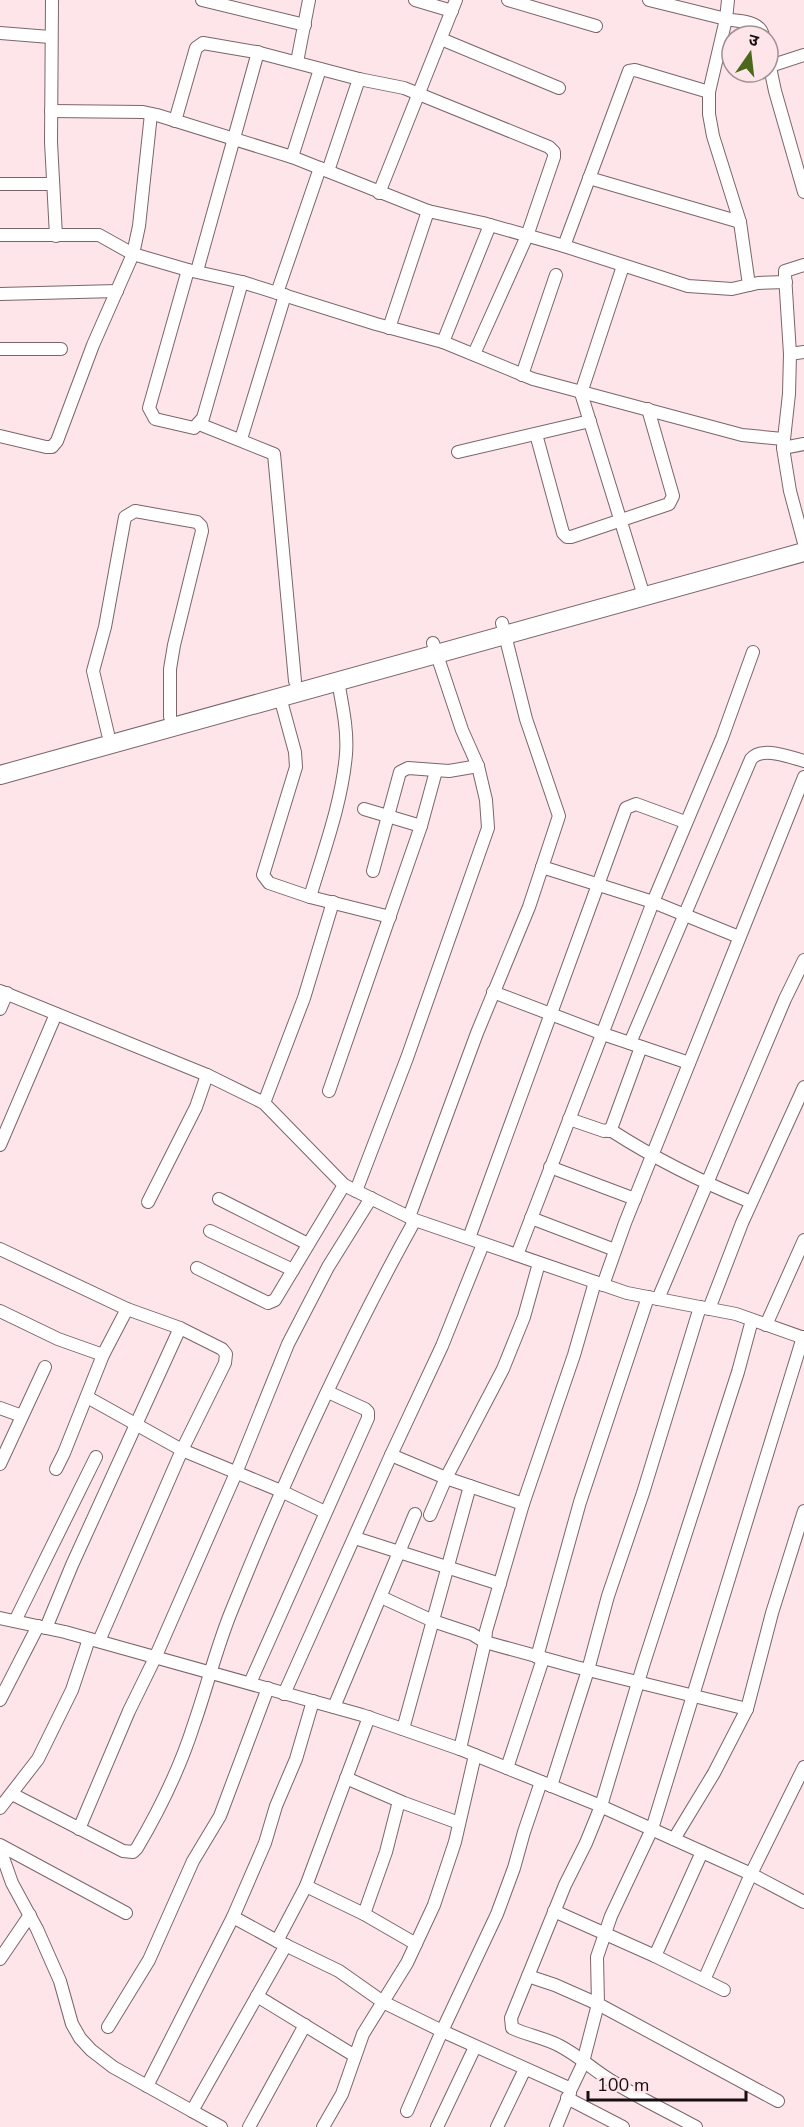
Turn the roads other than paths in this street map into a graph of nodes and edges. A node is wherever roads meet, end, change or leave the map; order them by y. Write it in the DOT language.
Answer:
graph roads {
  1 [pos="52,0"];
  2 [pos="202,0"];
  3 [pos="309,0"];
  4 [pos="415,0"];
  5 [pos="508,0"];
  6 [pos="649,0"];
  7 [pos="728,0"];
  8 [pos="454,6"];
  9 [pos="726,19"];
  10 [pos="756,24"];
  11 [pos="305,26"];
  12 [pos="596,26"];
  13 [pos="0,33"];
  14 [pos="50,37"];
  15 [pos="441,39"];
  16 [pos="258,52"];
  17 [pos="804,55"];
  18 [pos="780,60"];
  19 [pos="297,62"];
  20 [pos="320,69"];
  21 [pos="359,79"];
  22 [pos="775,84"];
  23 [pos="559,88"];
  24 [pos="709,92"];
  25 [pos="418,93"];
  26 [pos="51,111"];
  27 [pos="151,114"];
  28 [pos="175,121"];
  29 [pos="235,139"];
  30 [pos="292,157"];
  31 [pos="324,170"];
  32 [pos="589,178"];
  33 [pos="0,184"];
  34 [pos="53,184"];
  35 [pos="804,192"];
  36 [pos="379,193"];
  37 [pos="428,211"];
  38 [pos="740,222"];
  39 [pos="490,225"];
  40 [pos="0,236"];
  41 [pos="56,236"];
  42 [pos="527,236"];
  43 [pos="564,246"];
  44 [pos="133,254"];
  45 [pos="804,265"];
  46 [pos="624,266"];
  47 [pos="193,271"];
  48 [pos="556,275"];
  49 [pos="242,282"];
  50 [pos="786,282"];
  51 [pos="749,285"];
  52 [pos="117,291"];
  53 [pos="0,294"];
  54 [pos="281,294"];
  55 [pos="389,328"];
  56 [pos="443,342"];
  57 [pos="0,349"];
  58 [pos="62,349"];
  59 [pos="804,352"];
  60 [pos="474,354"];
  61 [pos="790,354"];
  62 [pos="522,375"];
  63 [pos="581,393"];
  64 [pos="648,409"];
  65 [pos="590,421"];
  66 [pos="199,424"];
  67 [pos="536,434"];
  68 [pos="0,436"];
  69 [pos="241,440"];
  70 [pos="783,443"];
  71 [pos="804,444"];
  72 [pos="458,452"];
  73 [pos="621,519"];
  74 [pos="804,542"];
  75 [pos="804,552"];
  76 [pos="643,590"];
  77 [pos="503,628"];
  78 [pos="434,648"];
  79 [pos="753,652"];
  80 [pos="295,681"];
  81 [pos="338,681"];
  82 [pos="280,697"];
  83 [pos="170,717"];
  84 [pos="108,734"];
  85 [pos="804,761"];
  86 [pos="0,763"];
  87 [pos="478,766"];
  88 [pos="436,771"];
  89 [pos="0,775"];
  90 [pos="804,777"];
  91 [pos="364,809"];
  92 [pos="388,816"];
  93 [pos="685,822"];
  94 [pos="421,826"];
  95 [pos="542,867"];
  96 [pos="374,871"];
  97 [pos="599,885"];
  98 [pos="310,897"];
  99 [pos="333,902"];
  100 [pos="653,902"];
  101 [pos="684,915"];
  102 [pos="390,917"];
  103 [pos="739,937"];
  104 [pos="804,960"];
  105 [pos="3,992"];
  106 [pos="493,992"];
  107 [pos="0,1009"];
  108 [pos="56,1014"];
  109 [pos="552,1014"];
  110 [pos="603,1034"];
  111 [pos="635,1045"];
  112 [pos="689,1063"];
  113 [pos="207,1075"];
  114 [pos="804,1087"];
  115 [pos="329,1091"];
  116 [pos="264,1103"];
  117 [pos="569,1119"];
  118 [pos="608,1131"];
  119 [pos="0,1145"];
  120 [pos="652,1157"];
  121 [pos="550,1167"];
  122 [pos="707,1184"];
  123 [pos="344,1185"];
  124 [pos="356,1191"];
  125 [pos="371,1198"];
  126 [pos="219,1199"];
  127 [pos="635,1199"];
  128 [pos="148,1202"];
  129 [pos="751,1202"];
  130 [pos="531,1218"];
  131 [pos="412,1219"];
  132 [pos="210,1231"];
  133 [pos="469,1238"];
  134 [pos="804,1240"];
  135 [pos="308,1244"];
  136 [pos="483,1244"];
  137 [pos="0,1249"];
  138 [pos="615,1250"];
  139 [pos="517,1255"];
  140 [pos="539,1263"];
  141 [pos="197,1268"];
  142 [pos="293,1270"];
  143 [pos="599,1284"];
  144 [pos="653,1298"];
  145 [pos="704,1308"];
  146 [pos="128,1309"];
  147 [pos="0,1311"];
  148 [pos="752,1320"];
  149 [pos="766,1325"];
  150 [pos="180,1328"];
  151 [pos="803,1338"];
  152 [pos="103,1356"];
  153 [pos="45,1367"];
  154 [pos="328,1392"];
  155 [pos="87,1397"];
  156 [pos="0,1408"];
  157 [pos="22,1416"];
  158 [pos="136,1425"];
  159 [pos="182,1450"];
  160 [pos="391,1455"];
  161 [pos="96,1457"];
  162 [pos="0,1464"];
  163 [pos="56,1469"];
  164 [pos="236,1473"];
  165 [pos="446,1478"];
  166 [pos="471,1486"];
  167 [pos="281,1491"];
  168 [pos="523,1504"];
  169 [pos="804,1511"];
  170 [pos="325,1512"];
  171 [pos="415,1514"];
  172 [pos="430,1515"];
  173 [pos="355,1538"];
  174 [pos="399,1553"];
  175 [pos="447,1568"];
  176 [pos="500,1584"];
  177 [pos="381,1597"];
  178 [pos="0,1618"];
  179 [pos="15,1621"];
  180 [pos="433,1621"];
  181 [pos="42,1627"];
  182 [pos="94,1640"];
  183 [pos="485,1642"];
  184 [pos="155,1658"];
  185 [pos="540,1658"];
  186 [pos="588,1670"];
  187 [pos="209,1672"];
  188 [pos="640,1682"];
  189 [pos="250,1683"];
  190 [pos="268,1688"];
  191 [pos="284,1694"];
  192 [pos="693,1695"];
  193 [pos="0,1700"];
  194 [pos="314,1701"];
  195 [pos="334,1707"];
  196 [pos="747,1709"];
  197 [pos="369,1717"];
  198 [pos="403,1729"];
  199 [pos="459,1749"];
  200 [pos="475,1755"];
  201 [pos="804,1767"];
  202 [pos="507,1768"];
  203 [pos="346,1778"];
  204 [pos="546,1784"];
  205 [pos="12,1794"];
  206 [pos="399,1801"];
  207 [pos="601,1806"];
  208 [pos="0,1808"];
  209 [pos="459,1823"];
  210 [pos="79,1829"];
  211 [pos="652,1829"];
  212 [pos="674,1839"];
  213 [pos="0,1849"];
  214 [pos="702,1852"];
  215 [pos="751,1874"];
  216 [pos="306,1887"];
  217 [pos="804,1902"];
  218 [pos="554,1911"];
  219 [pos="126,1913"];
  220 [pos="30,1914"];
  221 [pos="364,1914"];
  222 [pos="233,1917"];
  223 [pos="605,1933"];
  224 [pos="282,1943"];
  225 [pos="416,1944"];
  226 [pos="655,1956"];
  227 [pos="0,1959"];
  228 [pos="528,1976"];
  229 [pos="704,1980"];
  230 [pos="724,1990"];
  231 [pos="257,1996"];
  232 [pos="383,2002"];
  233 [pos="598,2004"];
  234 [pos="305,2025"];
  235 [pos="108,2027"];
  236 [pos="442,2031"];
  237 [pos="475,2047"];
  238 [pos="355,2056"];
  239 [pos="583,2059"];
  240 [pos="525,2069"];
  241 [pos="147,2086"];
  242 [pos="569,2094"];
  243 [pos="778,2101"];
  244 [pos="192,2111"];
  245 [pos="407,2111"];
  246 [pos="615,2125"];
  247 [pos="216,2126"];
  248 [pos="249,2127"];
  249 [pos="323,2127"];
  250 [pos="436,2127"];
  251 [pos="497,2127"];
  252 [pos="556,2127"];
  253 [pos="696,2127"];
  1 -- 14 [label="street"];
  2 -- 11 [label="street"];
  3 -- 11 [label="street"];
  4 -- 8 [label="street"];
  5 -- 12 [label="street"];
  6 -- 9 [label="street"];
  7 -- 9 [label="street"];
  8 -- 15 [label="street"];
  9 -- 10 [label="street"];
  9 -- 24 [label="street"];
  11 -- 19 [label="street"];
  13 -- 14 [label="street"];
  14 -- 26 [label="street"];
  15 -- 23 [label="street"];
  15 -- 25 [label="street"];
  16 -- 19 [label="street"];
  16 -- 28 [label="street"];
  16 -- 29 [label="street"];
  17 -- 18 [label="street"];
  19 -- 20 [label="street"];
  20 -- 21 [label="street"];
  20 -- 30 [label="street"];
  21 -- 25 [label="street"];
  21 -- 31 [label="street"];
  22 -- 35 [label="street"];
  24 -- 32 [label="street"];
  24 -- 38 [label="street"];
  25 -- 36 [label="street"];
  25 -- 42 [label="street"];
  26 -- 27 [label="street"];
  26 -- 34 [label="street"];
  27 -- 28 [label="street"];
  27 -- 44 [label="street"];
  28 -- 29 [label="street"];
  29 -- 30 [label="street"];
  29 -- 47 [label="street"];
  30 -- 31 [label="street"];
  31 -- 36 [label="street"];
  31 -- 54 [label="street"];
  32 -- 38 [label="street"];
  32 -- 43 [label="street"];
  33 -- 34 [label="street"];
  34 -- 41 [label="street"];
  36 -- 37 [label="street"];
  37 -- 39 [label="street"];
  37 -- 55 [label="street"];
  38 -- 51 [label="street"];
  39 -- 42 [label="street"];
  39 -- 56 [label="street"];
  40 -- 41 [label="street"];
  41 -- 44 [label="street"];
  42 -- 43 [label="street"];
  42 -- 60 [label="street"];
  43 -- 46 [label="street"];
  44 -- 47 [label="street"];
  44 -- 52 [label="street"];
  45 -- 50 [label="street"];
  46 -- 51 [label="street"];
  46 -- 63 [label="street"];
  47 -- 49 [label="street"];
  47 -- 66 [label="street"];
  48 -- 62 [label="street"];
  49 -- 54 [label="street"];
  49 -- 66 [label="street"];
  50 -- 51 [label="street"];
  50 -- 61 [label="street"];
  52 -- 53 [label="street"];
  52 -- 68 [label="street"];
  54 -- 55 [label="street"];
  54 -- 69 [label="street"];
  55 -- 56 [label="street"];
  56 -- 60 [label="street"];
  57 -- 58 [label="street"];
  59 -- 61 [label="street"];
  60 -- 62 [label="street"];
  61 -- 70 [label="street"];
  62 -- 63 [label="street"];
  63 -- 64 [label="street"];
  63 -- 65 [label="street"];
  64 -- 70 [label="street"];
  64 -- 73 [label="street"];
  65 -- 67 [label="street"];
  65 -- 73 [label="street"];
  66 -- 69 [label="street"];
  67 -- 72 [label="street"];
  67 -- 73 [label="street"];
  69 -- 80 [label="street"];
  70 -- 71 [label="street"];
  70 -- 74 [label="street"];
  73 -- 76 [label="street"];
  74 -- 76 [label="highway"];
  75 -- 76 [label="highway"];
  76 -- 77 [label="highway"];
  77 -- 78 [label="highway"];
  77 -- 95 [label="street"];
  78 -- 80 [label="highway"];
  78 -- 81 [label="highway"];
  78 -- 87 [label="street"];
  79 -- 93 [label="street"];
  80 -- 83 [label="highway"];
  81 -- 82 [label="highway"];
  81 -- 98 [label="street"];
  82 -- 89 [label="highway"];
  82 -- 98 [label="street"];
  83 -- 84 [label="highway"];
  83 -- 84 [label="street"];
  84 -- 86 [label="highway"];
  85 -- 101 [label="street"];
  87 -- 88 [label="street"];
  87 -- 124 [label="street"];
  88 -- 92 [label="street"];
  88 -- 94 [label="street"];
  90 -- 103 [label="street"];
  91 -- 92 [label="street"];
  92 -- 94 [label="street"];
  92 -- 96 [label="street"];
  93 -- 97 [label="street"];
  93 -- 100 [label="street"];
  94 -- 102 [label="street"];
  95 -- 97 [label="street"];
  95 -- 106 [label="street"];
  97 -- 100 [label="street"];
  97 -- 109 [label="street"];
  98 -- 99 [label="street"];
  99 -- 102 [label="street"];
  99 -- 116 [label="street"];
  100 -- 101 [label="street"];
  100 -- 110 [label="street"];
  101 -- 103 [label="street"];
  101 -- 111 [label="street"];
  102 -- 115 [label="street"];
  103 -- 112 [label="street"];
  104 -- 122 [label="street"];
  105 -- 107 [label="street"];
  105 -- 108 [label="street"];
  106 -- 109 [label="street"];
  106 -- 131 [label="street"];
  108 -- 113 [label="street"];
  108 -- 119 [label="street"];
  109 -- 110 [label="street"];
  109 -- 133 [label="street"];
  110 -- 111 [label="street"];
  110 -- 117 [label="street"];
  111 -- 112 [label="street"];
  111 -- 118 [label="street"];
  112 -- 120 [label="street"];
  113 -- 116 [label="street"];
  113 -- 128 [label="street"];
  114 -- 129 [label="street"];
  116 -- 123 [label="street"];
  117 -- 118 [label="street"];
  117 -- 121 [label="street"];
  118 -- 120 [label="street"];
  120 -- 122 [label="street"];
  120 -- 127 [label="street"];
  121 -- 127 [label="street"];
  121 -- 130 [label="street"];
  122 -- 129 [label="street"];
  122 -- 144 [label="street"];
  123 -- 124 [label="street"];
  123 -- 135 [label="street"];
  124 -- 125 [label="street"];
  125 -- 131 [label="street"];
  125 -- 164 [label="street"];
  126 -- 135 [label="street"];
  127 -- 138 [label="street"];
  129 -- 145 [label="street"];
  130 -- 138 [label="street"];
  130 -- 139 [label="street"];
  131 -- 133 [label="street"];
  131 -- 154 [label="street"];
  132 -- 142 [label="street"];
  133 -- 136 [label="street"];
  134 -- 149 [label="street"];
  135 -- 142 [label="street"];
  136 -- 139 [label="street"];
  136 -- 160 [label="street"];
  137 -- 146 [label="street"];
  138 -- 143 [label="street"];
  139 -- 140 [label="street"];
  140 -- 143 [label="street"];
  140 -- 165 [label="street"];
  141 -- 142 [label="street"];
  143 -- 144 [label="street"];
  143 -- 168 [label="street"];
  144 -- 145 [label="street"];
  144 -- 185 [label="street"];
  145 -- 148 [label="street"];
  145 -- 186 [label="street"];
  146 -- 150 [label="street"];
  146 -- 152 [label="street"];
  147 -- 152 [label="street"];
  148 -- 149 [label="street"];
  148 -- 188 [label="street"];
  149 -- 151 [label="street"];
  150 -- 158 [label="street"];
  150 -- 159 [label="street"];
  151 -- 192 [label="street"];
  152 -- 155 [label="street"];
  153 -- 157 [label="street"];
  154 -- 167 [label="street"];
  154 -- 170 [label="street"];
  155 -- 158 [label="street"];
  155 -- 163 [label="street"];
  156 -- 157 [label="street"];
  157 -- 162 [label="street"];
  158 -- 159 [label="street"];
  158 -- 181 [label="street"];
  159 -- 164 [label="street"];
  159 -- 182 [label="street"];
  160 -- 165 [label="street"];
  160 -- 173 [label="street"];
  161 -- 179 [label="street"];
  164 -- 167 [label="street"];
  164 -- 184 [label="street"];
  165 -- 166 [label="street"];
  165 -- 172 [label="street"];
  166 -- 168 [label="street"];
  166 -- 175 [label="street"];
  167 -- 170 [label="street"];
  167 -- 187 [label="street"];
  168 -- 176 [label="street"];
  169 -- 196 [label="street"];
  170 -- 189 [label="street"];
  171 -- 174 [label="street"];
  173 -- 174 [label="street"];
  173 -- 191 [label="street"];
  174 -- 175 [label="street"];
  174 -- 177 [label="street"];
  175 -- 176 [label="street"];
  175 -- 180 [label="street"];
  176 -- 183 [label="street"];
  177 -- 180 [label="street"];
  177 -- 195 [label="street"];
  178 -- 179 [label="street"];
  179 -- 181 [label="street"];
  180 -- 183 [label="street"];
  180 -- 198 [label="street"];
  181 -- 182 [label="street"];
  181 -- 193 [label="street"];
  182 -- 184 [label="street"];
  182 -- 205 [label="street"];
  183 -- 185 [label="street"];
  183 -- 199 [label="street"];
  184 -- 187 [label="street"];
  184 -- 210 [label="street"];
  185 -- 186 [label="street"];
  185 -- 202 [label="street"];
  186 -- 188 [label="street"];
  186 -- 204 [label="street"];
  187 -- 189 [label="street"];
  187 -- 210 [label="street"];
  188 -- 192 [label="street"];
  188 -- 207 [label="street"];
  189 -- 190 [label="street"];
  190 -- 191 [label="street"];
  190 -- 235 [label="street"];
  191 -- 194 [label="street"];
  192 -- 196 [label="street"];
  192 -- 211 [label="street"];
  194 -- 195 [label="street"];
  194 -- 222 [label="street"];
  195 -- 197 [label="street"];
  196 -- 212 [label="street"];
  197 -- 198 [label="street"];
  197 -- 203 [label="street"];
  198 -- 199 [label="street"];
  199 -- 200 [label="street"];
  200 -- 202 [label="street"];
  200 -- 209 [label="street"];
  201 -- 215 [label="street"];
  202 -- 204 [label="street"];
  203 -- 206 [label="street"];
  203 -- 216 [label="street"];
  204 -- 207 [label="street"];
  204 -- 236 [label="street"];
  205 -- 208 [label="street"];
  205 -- 210 [label="street"];
  206 -- 209 [label="street"];
  206 -- 221 [label="street"];
  207 -- 211 [label="street"];
  207 -- 218 [label="street"];
  209 -- 225 [label="street"];
  211 -- 212 [label="street"];
  211 -- 223 [label="street"];
  212 -- 214 [label="street"];
  213 -- 219 [label="street"];
  213 -- 220 [label="street"];
  214 -- 215 [label="street"];
  214 -- 226 [label="street"];
  215 -- 217 [label="street"];
  215 -- 229 [label="street"];
  216 -- 221 [label="street"];
  216 -- 224 [label="street"];
  218 -- 223 [label="street"];
  218 -- 228 [label="street"];
  220 -- 227 [label="street"];
  220 -- 241 [label="street"];
  221 -- 225 [label="street"];
  222 -- 224 [label="street"];
  222 -- 241 [label="street"];
  223 -- 226 [label="street"];
  223 -- 233 [label="street"];
  224 -- 231 [label="street"];
  224 -- 232 [label="street"];
  225 -- 232 [label="street"];
  226 -- 229 [label="street"];
  228 -- 233 [label="street"];
  228 -- 239 [label="street"];
  229 -- 230 [label="street"];
  231 -- 234 [label="street"];
  231 -- 244 [label="street"];
  232 -- 236 [label="street"];
  232 -- 238 [label="street"];
  233 -- 239 [label="street"];
  233 -- 243 [label="street"];
  234 -- 238 [label="street"];
  234 -- 248 [label="street"];
  236 -- 237 [label="street"];
  236 -- 245 [label="street"];
  237 -- 240 [label="street"];
  237 -- 250 [label="street"];
  238 -- 249 [label="street"];
  239 -- 242 [label="street"];
  239 -- 253 [label="street"];
  240 -- 242 [label="street"];
  240 -- 251 [label="street"];
  241 -- 244 [label="street"];
  242 -- 246 [label="street"];
  242 -- 252 [label="street"];
  244 -- 247 [label="street"];
}
